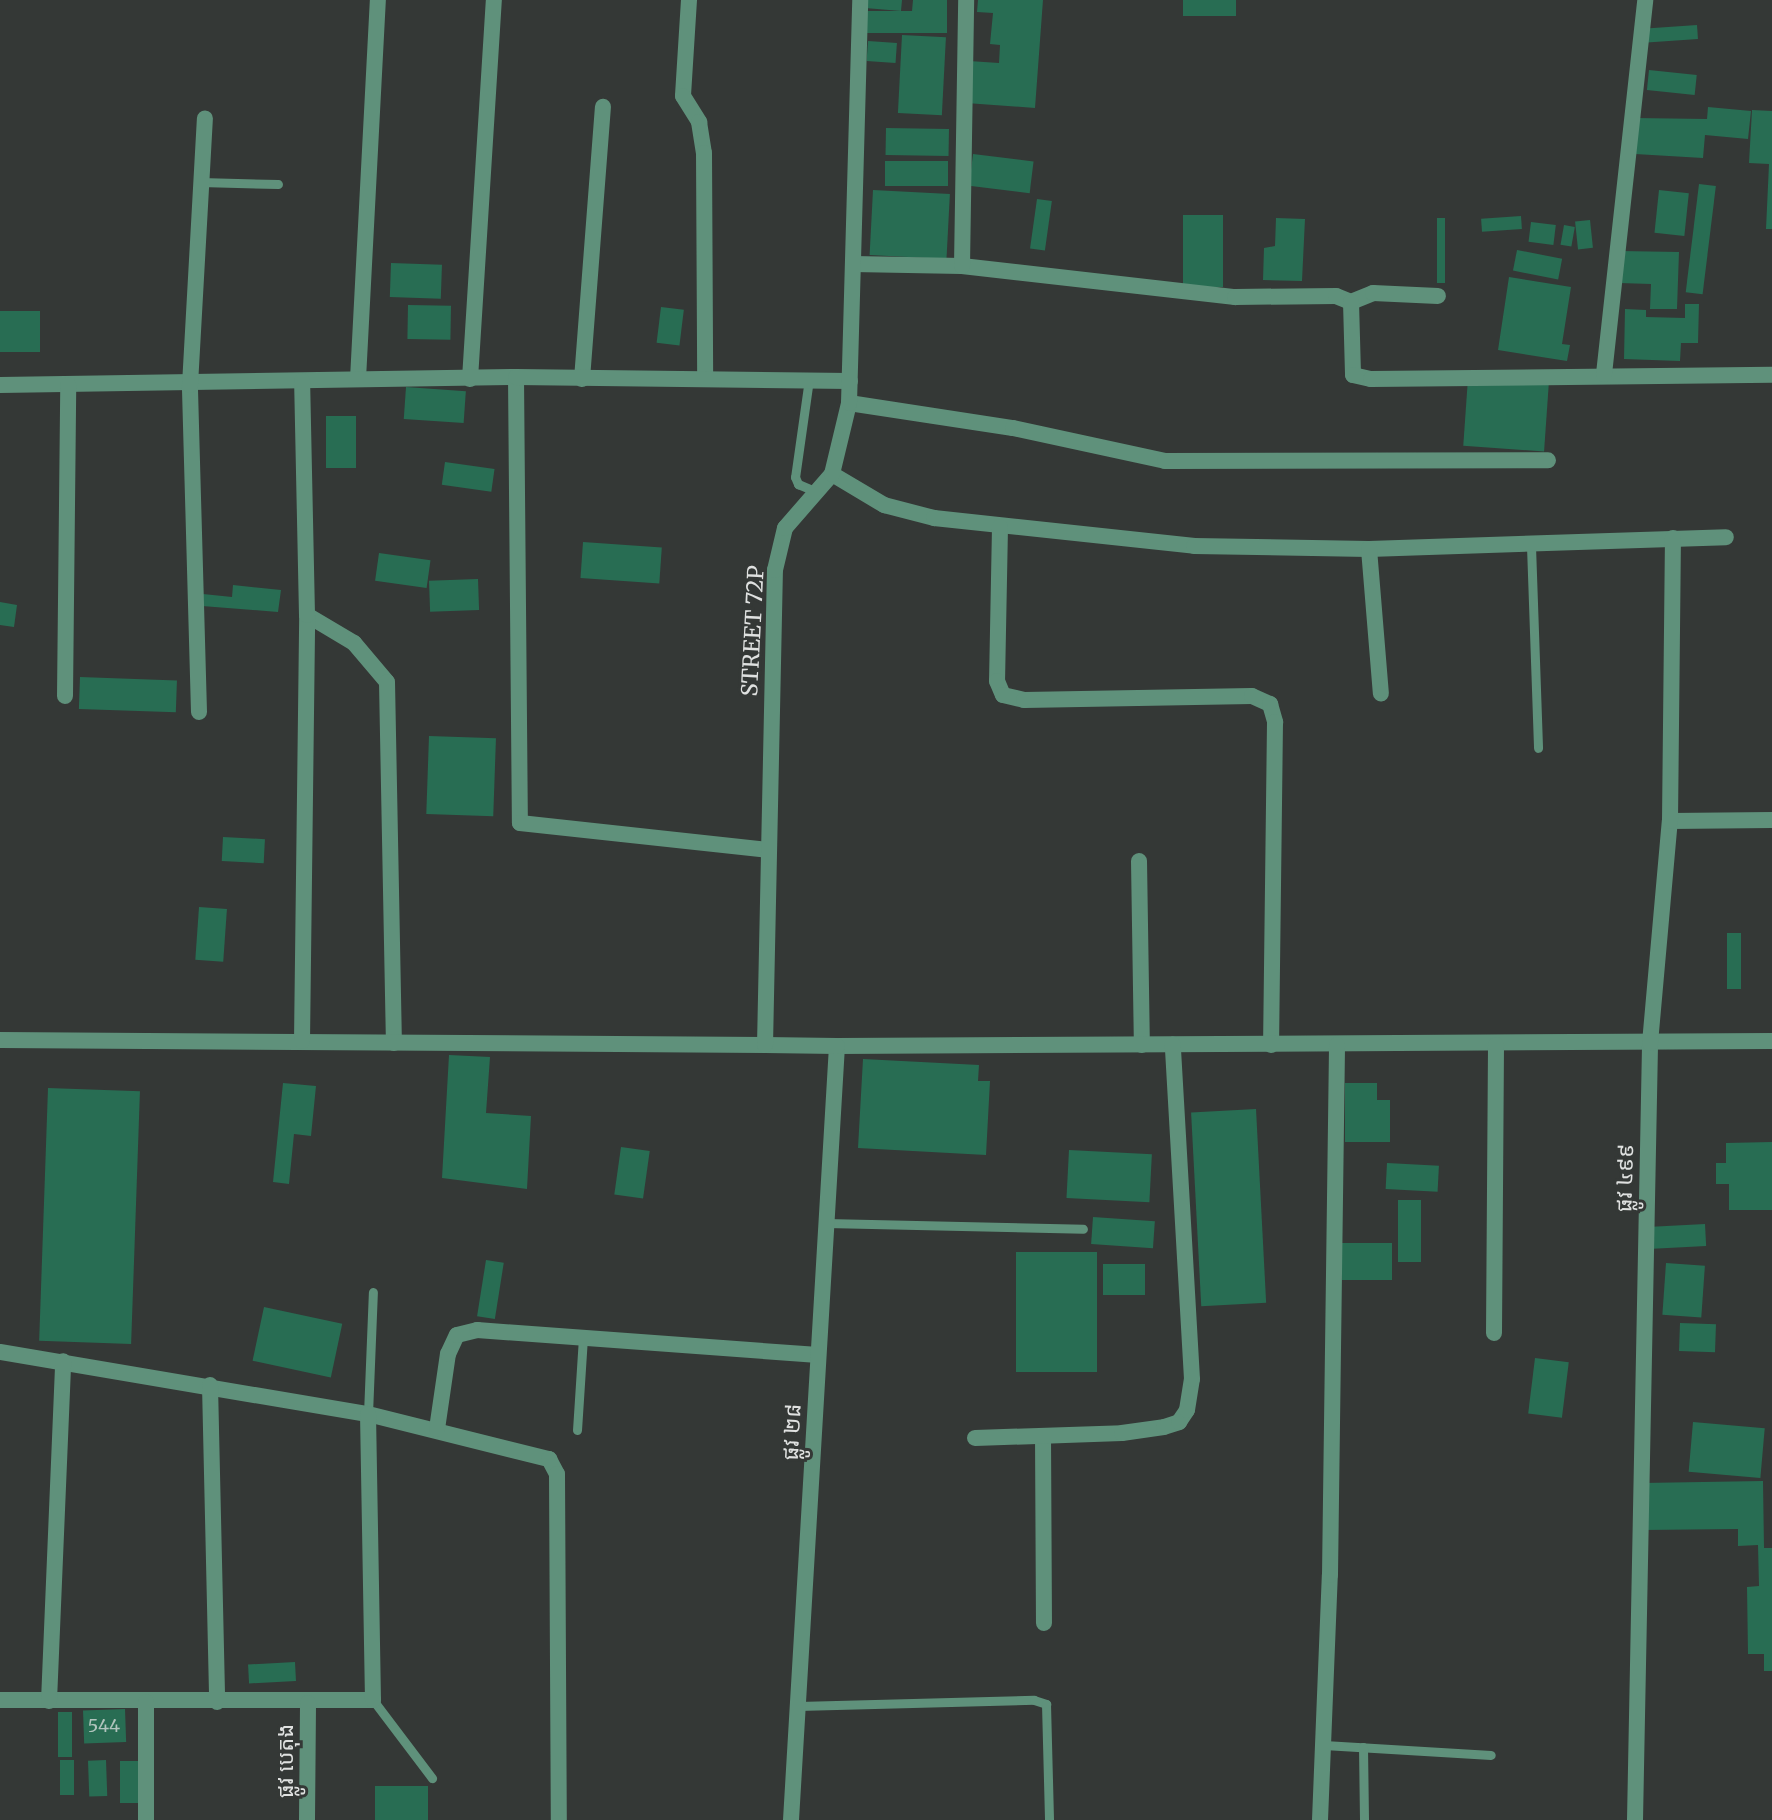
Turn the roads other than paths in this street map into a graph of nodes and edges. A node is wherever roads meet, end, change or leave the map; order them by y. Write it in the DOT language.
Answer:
graph roads {
  1 [pos="378,0"];
  2 [pos="494,0"];
  3 [pos="689,0"];
  4 [pos="860,0"];
  5 [pos="966,0"];
  6 [pos="1645,0"];
  7 [pos="603,107"];
  8 [pos="205,118"];
  9 [pos="200,182"];
  10 [pos="278,184"];
  11 [pos="853,264"];
  12 [pos="962,266"];
  13 [pos="1438,296"];
  14 [pos="1351,302"];
  15 [pos="1604,374"];
  16 [pos="1772,375"];
  17 [pos="516,377"];
  18 [pos="705,378"];
  19 [pos="358,379"];
  20 [pos="470,379"];
  21 [pos="582,379"];
  22 [pos="809,379"];
  23 [pos="302,381"];
  24 [pos="850,381"];
  25 [pos="0,385"];
  26 [pos="68,385"];
  27 [pos="190,385"];
  28 [pos="849,403"];
  29 [pos="1548,460"];
  30 [pos="832,474"];
  31 [pos="817,492"];
  32 [pos="1000,527"];
  33 [pos="1726,537"];
  34 [pos="1673,538"];
  35 [pos="1531,546"];
  36 [pos="1369,549"];
  37 [pos="307,615"];
  38 [pos="1381,694"];
  39 [pos="65,696"];
  40 [pos="199,712"];
  41 [pos="1538,748"];
  42 [pos="1772,820"];
  43 [pos="1670,821"];
  44 [pos="768,850"];
  45 [pos="1139,861"];
  46 [pos="0,1040"];
  47 [pos="302,1041"];
  48 [pos="1772,1041"];
  49 [pos="394,1043"];
  50 [pos="1650,1043"];
  51 [pos="765,1045"];
  52 [pos="1142,1045"];
  53 [pos="1173,1045"];
  54 [pos="1271,1045"];
  55 [pos="1337,1045"];
  56 [pos="1496,1045"];
  57 [pos="837,1046"];
  58 [pos="826,1223"];
  59 [pos="1083,1229"];
  60 [pos="373,1292"];
  61 [pos="1494,1333"];
  62 [pos="583,1337"];
  63 [pos="0,1352"];
  64 [pos="818,1355"];
  65 [pos="63,1361"];
  66 [pos="210,1385"];
  67 [pos="368,1414"];
  68 [pos="437,1429"];
  69 [pos="577,1430"];
  70 [pos="1043,1436"];
  71 [pos="975,1438"];
  72 [pos="1044,1623"];
  73 [pos="0,1700"];
  74 [pos="373,1700"];
  75 [pos="49,1701"];
  76 [pos="146,1702"];
  77 [pos="217,1702"];
  78 [pos="308,1703"];
  79 [pos="798,1706"];
  80 [pos="1324,1745"];
  81 [pos="1363,1747"];
  82 [pos="1491,1755"];
  83 [pos="432,1778"];
  84 [pos="146,1820"];
  85 [pos="307,1820"];
  86 [pos="559,1820"];
  87 [pos="791,1820"];
  88 [pos="1049,1820"];
  89 [pos="1320,1820"];
  90 [pos="1364,1820"];
  91 [pos="1635,1820"];
  1 -- 19 [label="street"];
  2 -- 20 [label="street"];
  3 -- 18 [label="street"];
  4 -- 11 [label="street, STREET 72P"];
  5 -- 12 [label="street"];
  6 -- 15 [label="street"];
  7 -- 21 [label="street"];
  8 -- 9 [label="street"];
  9 -- 10 [label="lane"];
  9 -- 27 [label="street"];
  11 -- 12 [label="street"];
  11 -- 24 [label="street, STREET 72P"];
  12 -- 14 [label="street"];
  13 -- 14 [label="street"];
  14 -- 15 [label="street"];
  15 -- 16 [label="street"];
  17 -- 20 [label="street"];
  17 -- 21 [label="street"];
  17 -- 44 [label="street"];
  18 -- 21 [label="street"];
  18 -- 22 [label="street"];
  19 -- 20 [label="street"];
  19 -- 23 [label="street"];
  22 -- 24 [label="street"];
  22 -- 31 [label="lane"];
  23 -- 27 [label="street"];
  23 -- 37 [label="street"];
  24 -- 28 [label="street, STREET 72P"];
  25 -- 26 [label="street"];
  26 -- 27 [label="street"];
  26 -- 39 [label="street"];
  27 -- 40 [label="street"];
  28 -- 29 [label="street"];
  28 -- 30 [label="street, STREET 72P"];
  30 -- 31 [label="street, STREET 72P"];
  30 -- 32 [label="street"];
  31 -- 44 [label="street, STREET 72P"];
  32 -- 36 [label="street"];
  32 -- 54 [label="street"];
  33 -- 34 [label="street"];
  34 -- 35 [label="street"];
  34 -- 43 [label="street, ផ្លូវ ៤៩៩"];
  35 -- 36 [label="street"];
  35 -- 41 [label="lane"];
  36 -- 38 [label="street"];
  37 -- 47 [label="street"];
  37 -- 49 [label="street"];
  42 -- 43 [label="street"];
  43 -- 50 [label="street, ផ្លូវ ៤៩៩"];
  44 -- 51 [label="street, STREET 72P"];
  45 -- 52 [label="street"];
  46 -- 47 [label="street"];
  47 -- 49 [label="street"];
  48 -- 50 [label="street"];
  49 -- 51 [label="street"];
  50 -- 56 [label="street"];
  50 -- 91 [label="street, ផ្លូវ ៤៩៩"];
  51 -- 57 [label="street"];
  52 -- 53 [label="street"];
  52 -- 57 [label="street"];
  53 -- 54 [label="street"];
  53 -- 70 [label="street"];
  54 -- 55 [label="street"];
  55 -- 56 [label="street"];
  55 -- 80 [label="street"];
  56 -- 61 [label="street"];
  57 -- 58 [label="street, ផ្លូវ ២៨"];
  58 -- 59 [label="lane"];
  58 -- 64 [label="street, ផ្លូវ ២៨"];
  60 -- 67 [label="lane"];
  62 -- 64 [label="street"];
  62 -- 68 [label="street"];
  62 -- 69 [label="lane"];
  63 -- 65 [label="street"];
  64 -- 79 [label="street, ផ្លូវ ២៨"];
  65 -- 66 [label="street"];
  65 -- 75 [label="street"];
  66 -- 67 [label="street"];
  66 -- 77 [label="street"];
  67 -- 68 [label="street"];
  67 -- 74 [label="street"];
  68 -- 86 [label="street"];
  70 -- 71 [label="street"];
  70 -- 72 [label="street"];
  73 -- 75 [label="street"];
  74 -- 78 [label="street"];
  74 -- 83 [label="lane"];
  75 -- 76 [label="street"];
  76 -- 77 [label="street"];
  76 -- 84 [label="street"];
  77 -- 78 [label="street"];
  78 -- 85 [label="street, ផ្លូវ បេតុង"];
  79 -- 87 [label="street, ផ្លូវ ២៨"];
  79 -- 88 [label="lane"];
  80 -- 81 [label="lane"];
  80 -- 89 [label="street"];
  81 -- 82 [label="lane"];
  81 -- 90 [label="lane"];
}
